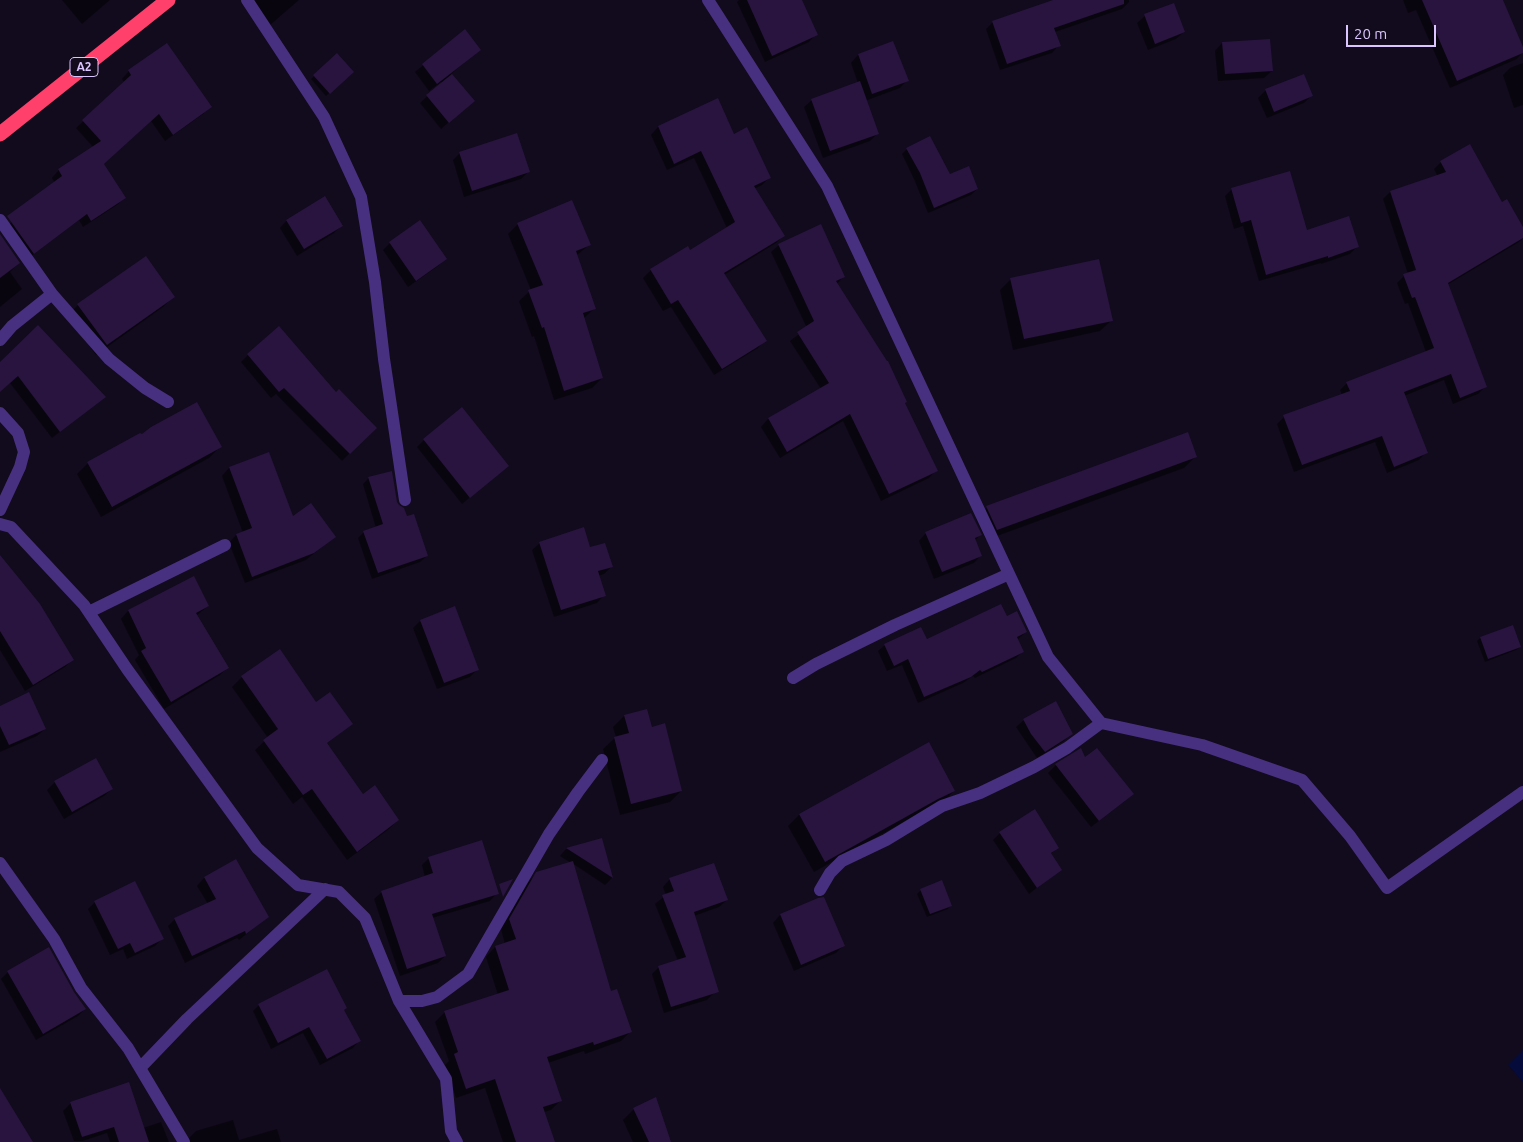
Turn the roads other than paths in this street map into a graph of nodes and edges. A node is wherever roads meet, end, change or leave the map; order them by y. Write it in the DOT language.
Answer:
graph roads {
  1 [pos="168,0"];
  2 [pos="247,0"];
  3 [pos="708,0"];
  4 [pos="0,134"];
  5 [pos="0,220"];
  6 [pos="52,294"];
  7 [pos="0,340"];
  8 [pos="168,402"];
  9 [pos="0,413"];
  10 [pos="405,500"];
  11 [pos="0,510"];
  12 [pos="0,524"];
  13 [pos="225,545"];
  14 [pos="1009,574"];
  15 [pos="89,612"];
  16 [pos="794,678"];
  17 [pos="1101,723"];
  18 [pos="602,760"];
  19 [pos="1523,792"];
  20 [pos="0,863"];
  21 [pos="324,889"];
  22 [pos="820,890"];
  23 [pos="399,1001"];
  24 [pos="140,1068"];
  25 [pos="184,1142"];
  26 [pos="457,1142"];
  1 -- 4 [label="highway, A2"];
  2 -- 10 [label="street"];
  3 -- 14 [label="street"];
  5 -- 6 [label="street"];
  6 -- 7 [label="street"];
  6 -- 8 [label="street"];
  9 -- 11 [label="street"];
  12 -- 15 [label="street"];
  13 -- 15 [label="street"];
  14 -- 16 [label="street"];
  14 -- 17 [label="street"];
  15 -- 21 [label="street"];
  17 -- 19 [label="street"];
  17 -- 22 [label="street"];
  18 -- 23 [label="street"];
  20 -- 24 [label="street"];
  21 -- 23 [label="street"];
  21 -- 24 [label="street"];
  23 -- 26 [label="street"];
  24 -- 25 [label="street"];
}
